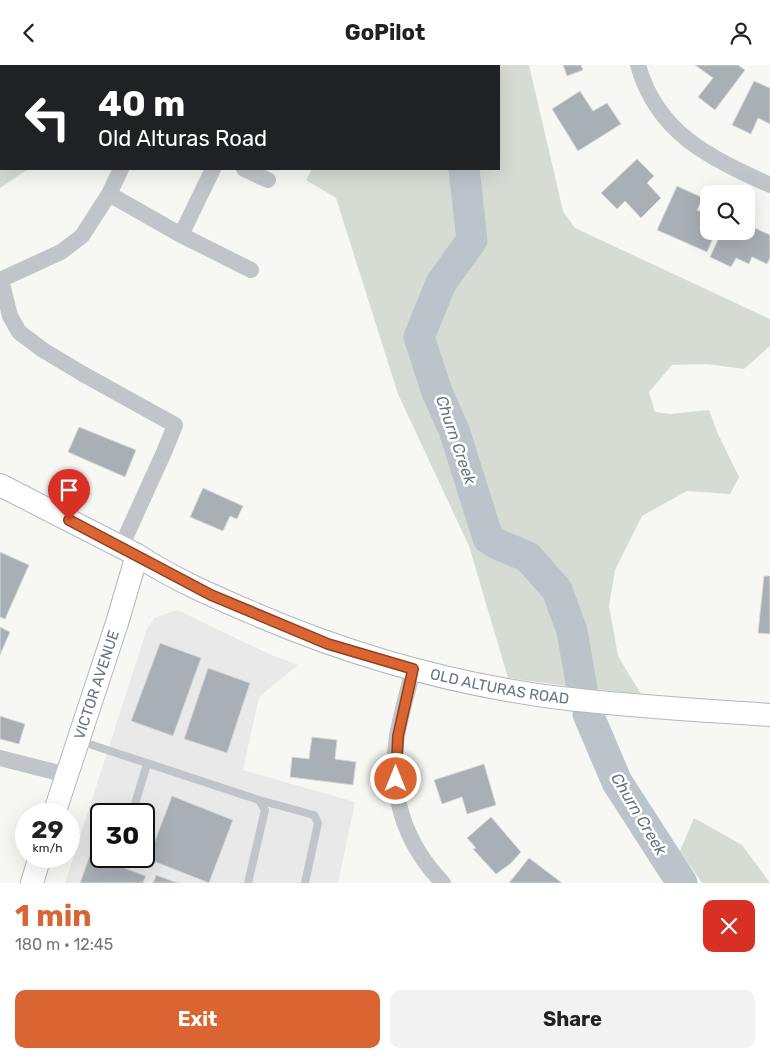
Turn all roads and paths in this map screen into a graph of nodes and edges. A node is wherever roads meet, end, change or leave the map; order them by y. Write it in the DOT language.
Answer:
graph roads {
  1 [pos="638,65"];
  2 [pos="121,170"];
  3 [pos="213,170"];
  4 [pos="246,170"];
  5 [pos="268,180"];
  6 [pos="770,185"];
  7 [pos="109,194"];
  8 [pos="182,235"];
  9 [pos="251,270"];
  10 [pos="0,280"];
  11 [pos="0,485"];
  12 [pos="129,551"];
  13 [pos="413,669"];
  14 [pos="770,715"];
  15 [pos="78,740"];
  16 [pos="0,758"];
  17 [pos="148,764"];
  18 [pos="67,775"];
  19 [pos="259,800"];
  20 [pos="58,803"];
  21 [pos="136,803"];
  22 [pos="36,868"];
  23 [pos="32,883"];
  24 [pos="248,883"];
  25 [pos="304,883"];
  26 [pos="443,883"];
  1 -- 6 [label="street"];
  2 -- 7 [label="street"];
  3 -- 8 [label="street"];
  4 -- 5 [label="street"];
  7 -- 8 [label="street"];
  7 -- 10 [label="street"];
  8 -- 9 [label="street"];
  10 -- 12 [label="street"];
  11 -- 12 [label="main road, OLD ALTURAS ROAD"];
  12 -- 13 [label="main road, OLD ALTURAS ROAD"];
  12 -- 15 [label="main road, VICTOR AVENUE"];
  13 -- 14 [label="main road, OLD ALTURAS ROAD"];
  13 -- 26 [label="street"];
  15 -- 17 [label="lane"];
  15 -- 18 [label="main road, VICTOR AVENUE"];
  16 -- 18 [label="street"];
  17 -- 19 [label="lane"];
  17 -- 21 [label="lane"];
  18 -- 20 [label="main road, VICTOR AVENUE"];
  19 -- 24 [label="lane"];
  19 -- 25 [label="lane"];
  22 -- 23 [label="main road"];
}
